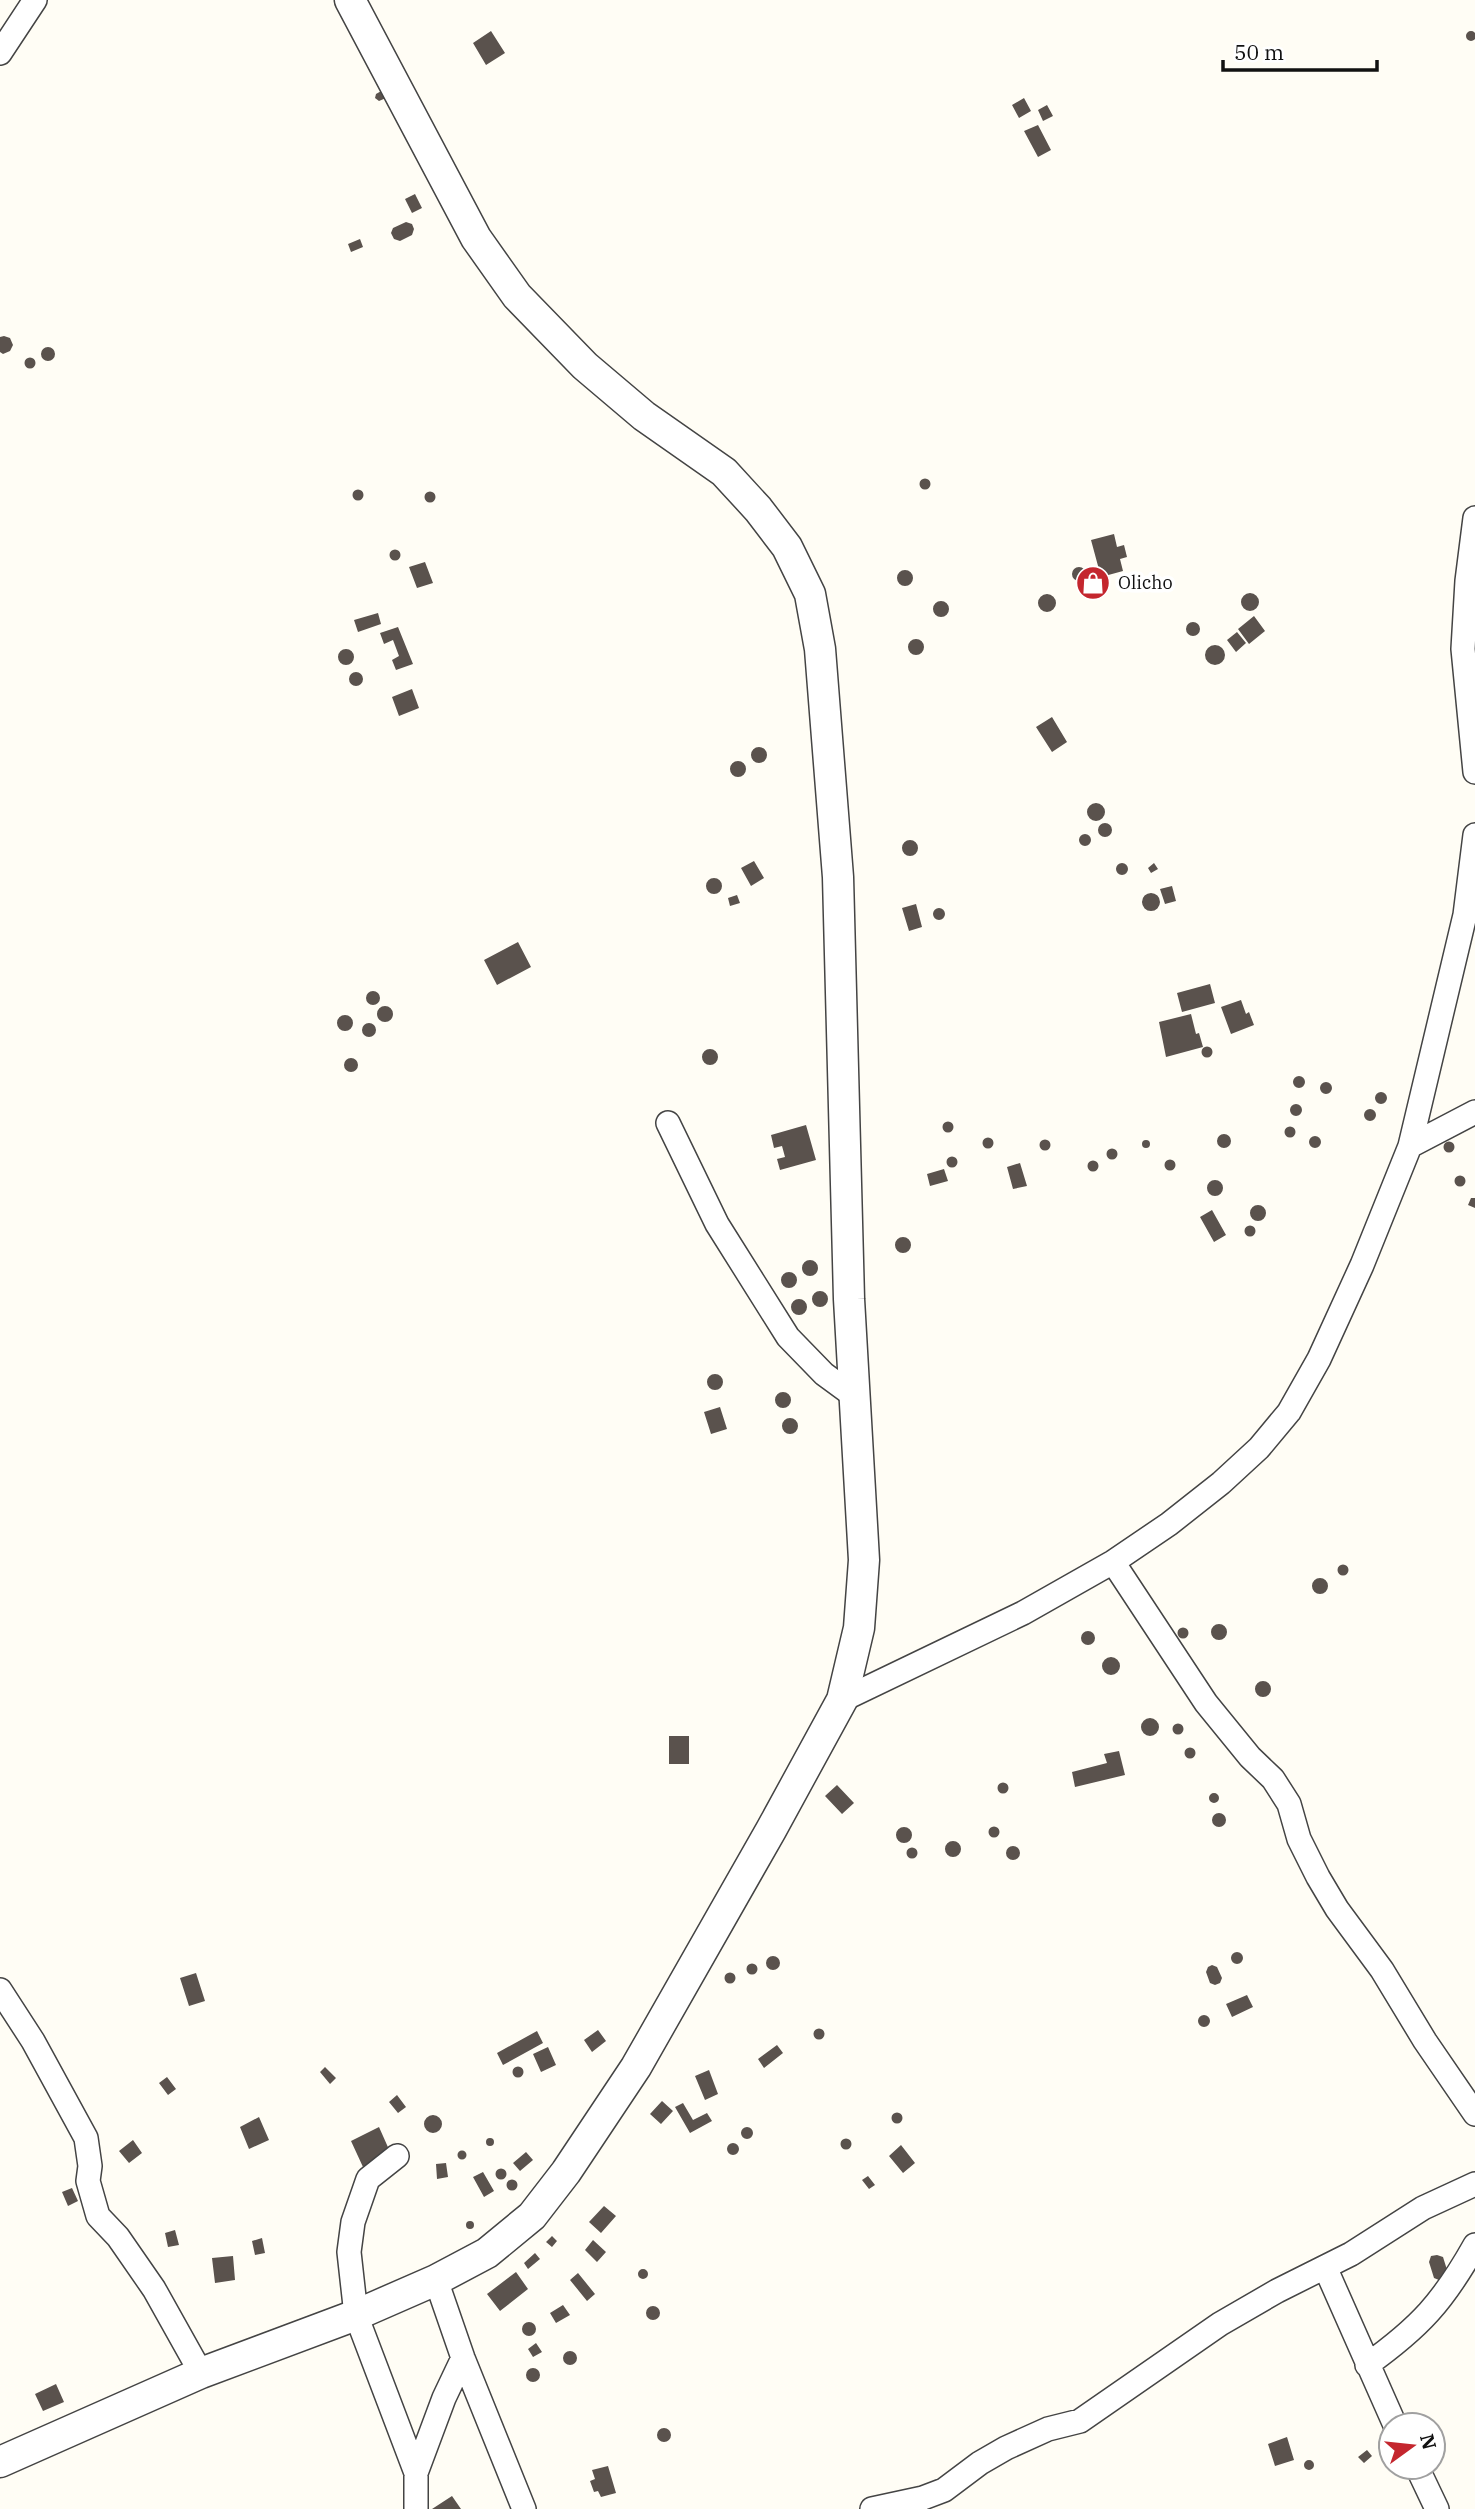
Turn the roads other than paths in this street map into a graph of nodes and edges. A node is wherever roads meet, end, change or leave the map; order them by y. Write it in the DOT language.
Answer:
graph roads {
  1 [pos="35,0"];
  2 [pos="350,0"];
  3 [pos="0,53"];
  4 [pos="1475,518"];
  5 [pos="1475,772"];
  6 [pos="1475,835"];
  7 [pos="1475,1112"];
  8 [pos="668,1123"];
  9 [pos="1410,1146"];
  10 [pos="854,1396"];
  11 [pos="1113,1562"];
  12 [pos="842,1700"];
  13 [pos="0,1990"];
  14 [pos="1475,2114"];
  15 [pos="397,2156"];
  16 [pos="1475,2184"];
  17 [pos="1475,2245"];
  18 [pos="1325,2267"];
  19 [pos="436,2280"];
  20 [pos="356,2315"];
  21 [pos="463,2358"];
  22 [pos="1367,2365"];
  23 [pos="201,2373"];
  24 [pos="1388,2411"];
  25 [pos="0,2462"];
  26 [pos="416,2473"];
  27 [pos="1424,2481"];
  28 [pos="416,2509"];
  29 [pos="524,2509"];
  30 [pos="872,2509"];
  31 [pos="1437,2509"];
  1 -- 3 [label="street"];
  2 -- 10 [label="street"];
  4 -- 5 [label="street"];
  6 -- 9 [label="street"];
  7 -- 9 [label="street"];
  8 -- 10 [label="street"];
  9 -- 11 [label="street"];
  10 -- 12 [label="street"];
  11 -- 12 [label="street"];
  11 -- 14 [label="street"];
  12 -- 19 [label="street"];
  13 -- 23 [label="street"];
  15 -- 20 [label="street"];
  16 -- 18 [label="street"];
  17 -- 22 [label="street"];
  18 -- 22 [label="street"];
  18 -- 30 [label="street"];
  19 -- 20 [label="street"];
  19 -- 21 [label="street"];
  20 -- 23 [label="street"];
  20 -- 26 [label="street"];
  21 -- 26 [label="street"];
  21 -- 29 [label="street"];
  22 -- 24 [label="street"];
  23 -- 25 [label="street"];
  26 -- 28 [label="street"];
  27 -- 31 [label="street"];
}
